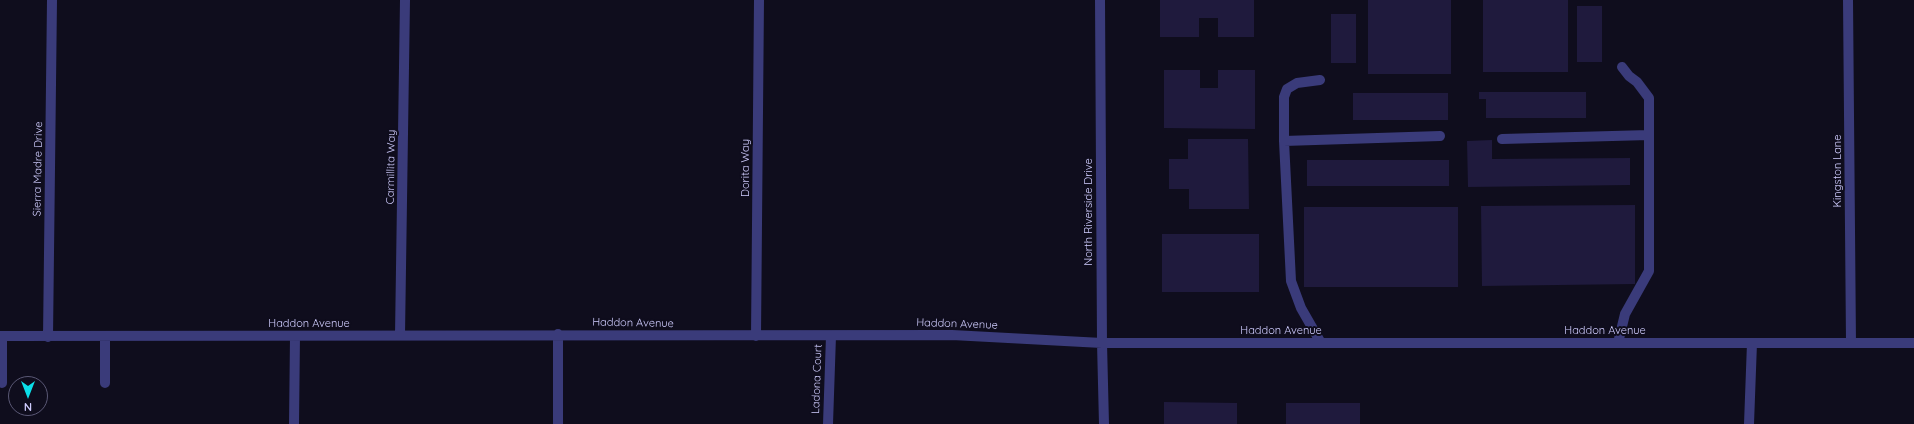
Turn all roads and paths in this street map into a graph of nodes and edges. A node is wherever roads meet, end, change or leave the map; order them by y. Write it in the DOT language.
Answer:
graph roads {
  1 [pos="52,0"];
  2 [pos="405,0"];
  3 [pos="759,0"];
  4 [pos="1100,0"];
  5 [pos="1848,0"];
  6 [pos="1622,67"];
  7 [pos="1320,80"];
  8 [pos="1649,135"];
  9 [pos="1440,136"];
  10 [pos="1502,139"];
  11 [pos="1284,141"];
  12 [pos="558,334"];
  13 [pos="400,335"];
  14 [pos="1,336"];
  15 [pos="295,336"];
  16 [pos="756,336"];
  17 [pos="831,336"];
  18 [pos="48,337"];
  19 [pos="105,337"];
  20 [pos="1102,343"];
  21 [pos="1321,343"];
  22 [pos="1618,343"];
  23 [pos="1752,343"];
  24 [pos="1851,343"];
  25 [pos="1914,343"];
  26 [pos="2,383"];
  27 [pos="105,383"];
  28 [pos="294,424"];
  29 [pos="558,424"];
  30 [pos="828,424"];
  31 [pos="1104,424"];
  32 [pos="1750,424"];
  1 -- 18 [label="street, Sierra Madre Drive"];
  2 -- 13 [label="street, Carmillita Way"];
  3 -- 16 [label="street, Dorita Way"];
  4 -- 20 [label="street, North Riverside Drive"];
  5 -- 24 [label="street, Kingston Lane"];
  6 -- 8 [label="street"];
  7 -- 11 [label="street"];
  8 -- 10 [label="street"];
  8 -- 22 [label="street"];
  9 -- 11 [label="street"];
  11 -- 21 [label="street"];
  12 -- 13 [label="street, Haddon Avenue"];
  12 -- 16 [label="street, Haddon Avenue"];
  12 -- 29 [label="street"];
  13 -- 15 [label="street, Haddon Avenue"];
  14 -- 18 [label="street, Haddon Avenue"];
  14 -- 26 [label="street"];
  15 -- 19 [label="street, Haddon Avenue"];
  15 -- 28 [label="street"];
  16 -- 17 [label="street, Haddon Avenue"];
  17 -- 20 [label="street, Haddon Avenue"];
  17 -- 30 [label="street, Ladona Court"];
  18 -- 19 [label="street, Haddon Avenue"];
  19 -- 27 [label="street"];
  20 -- 21 [label="street, Haddon Avenue"];
  20 -- 31 [label="street, North Riverside Drive"];
  21 -- 22 [label="street, Haddon Avenue"];
  22 -- 23 [label="street, Haddon Avenue"];
  23 -- 24 [label="street, Haddon Avenue"];
  23 -- 32 [label="street"];
  24 -- 25 [label="street, Haddon Avenue"];
}
